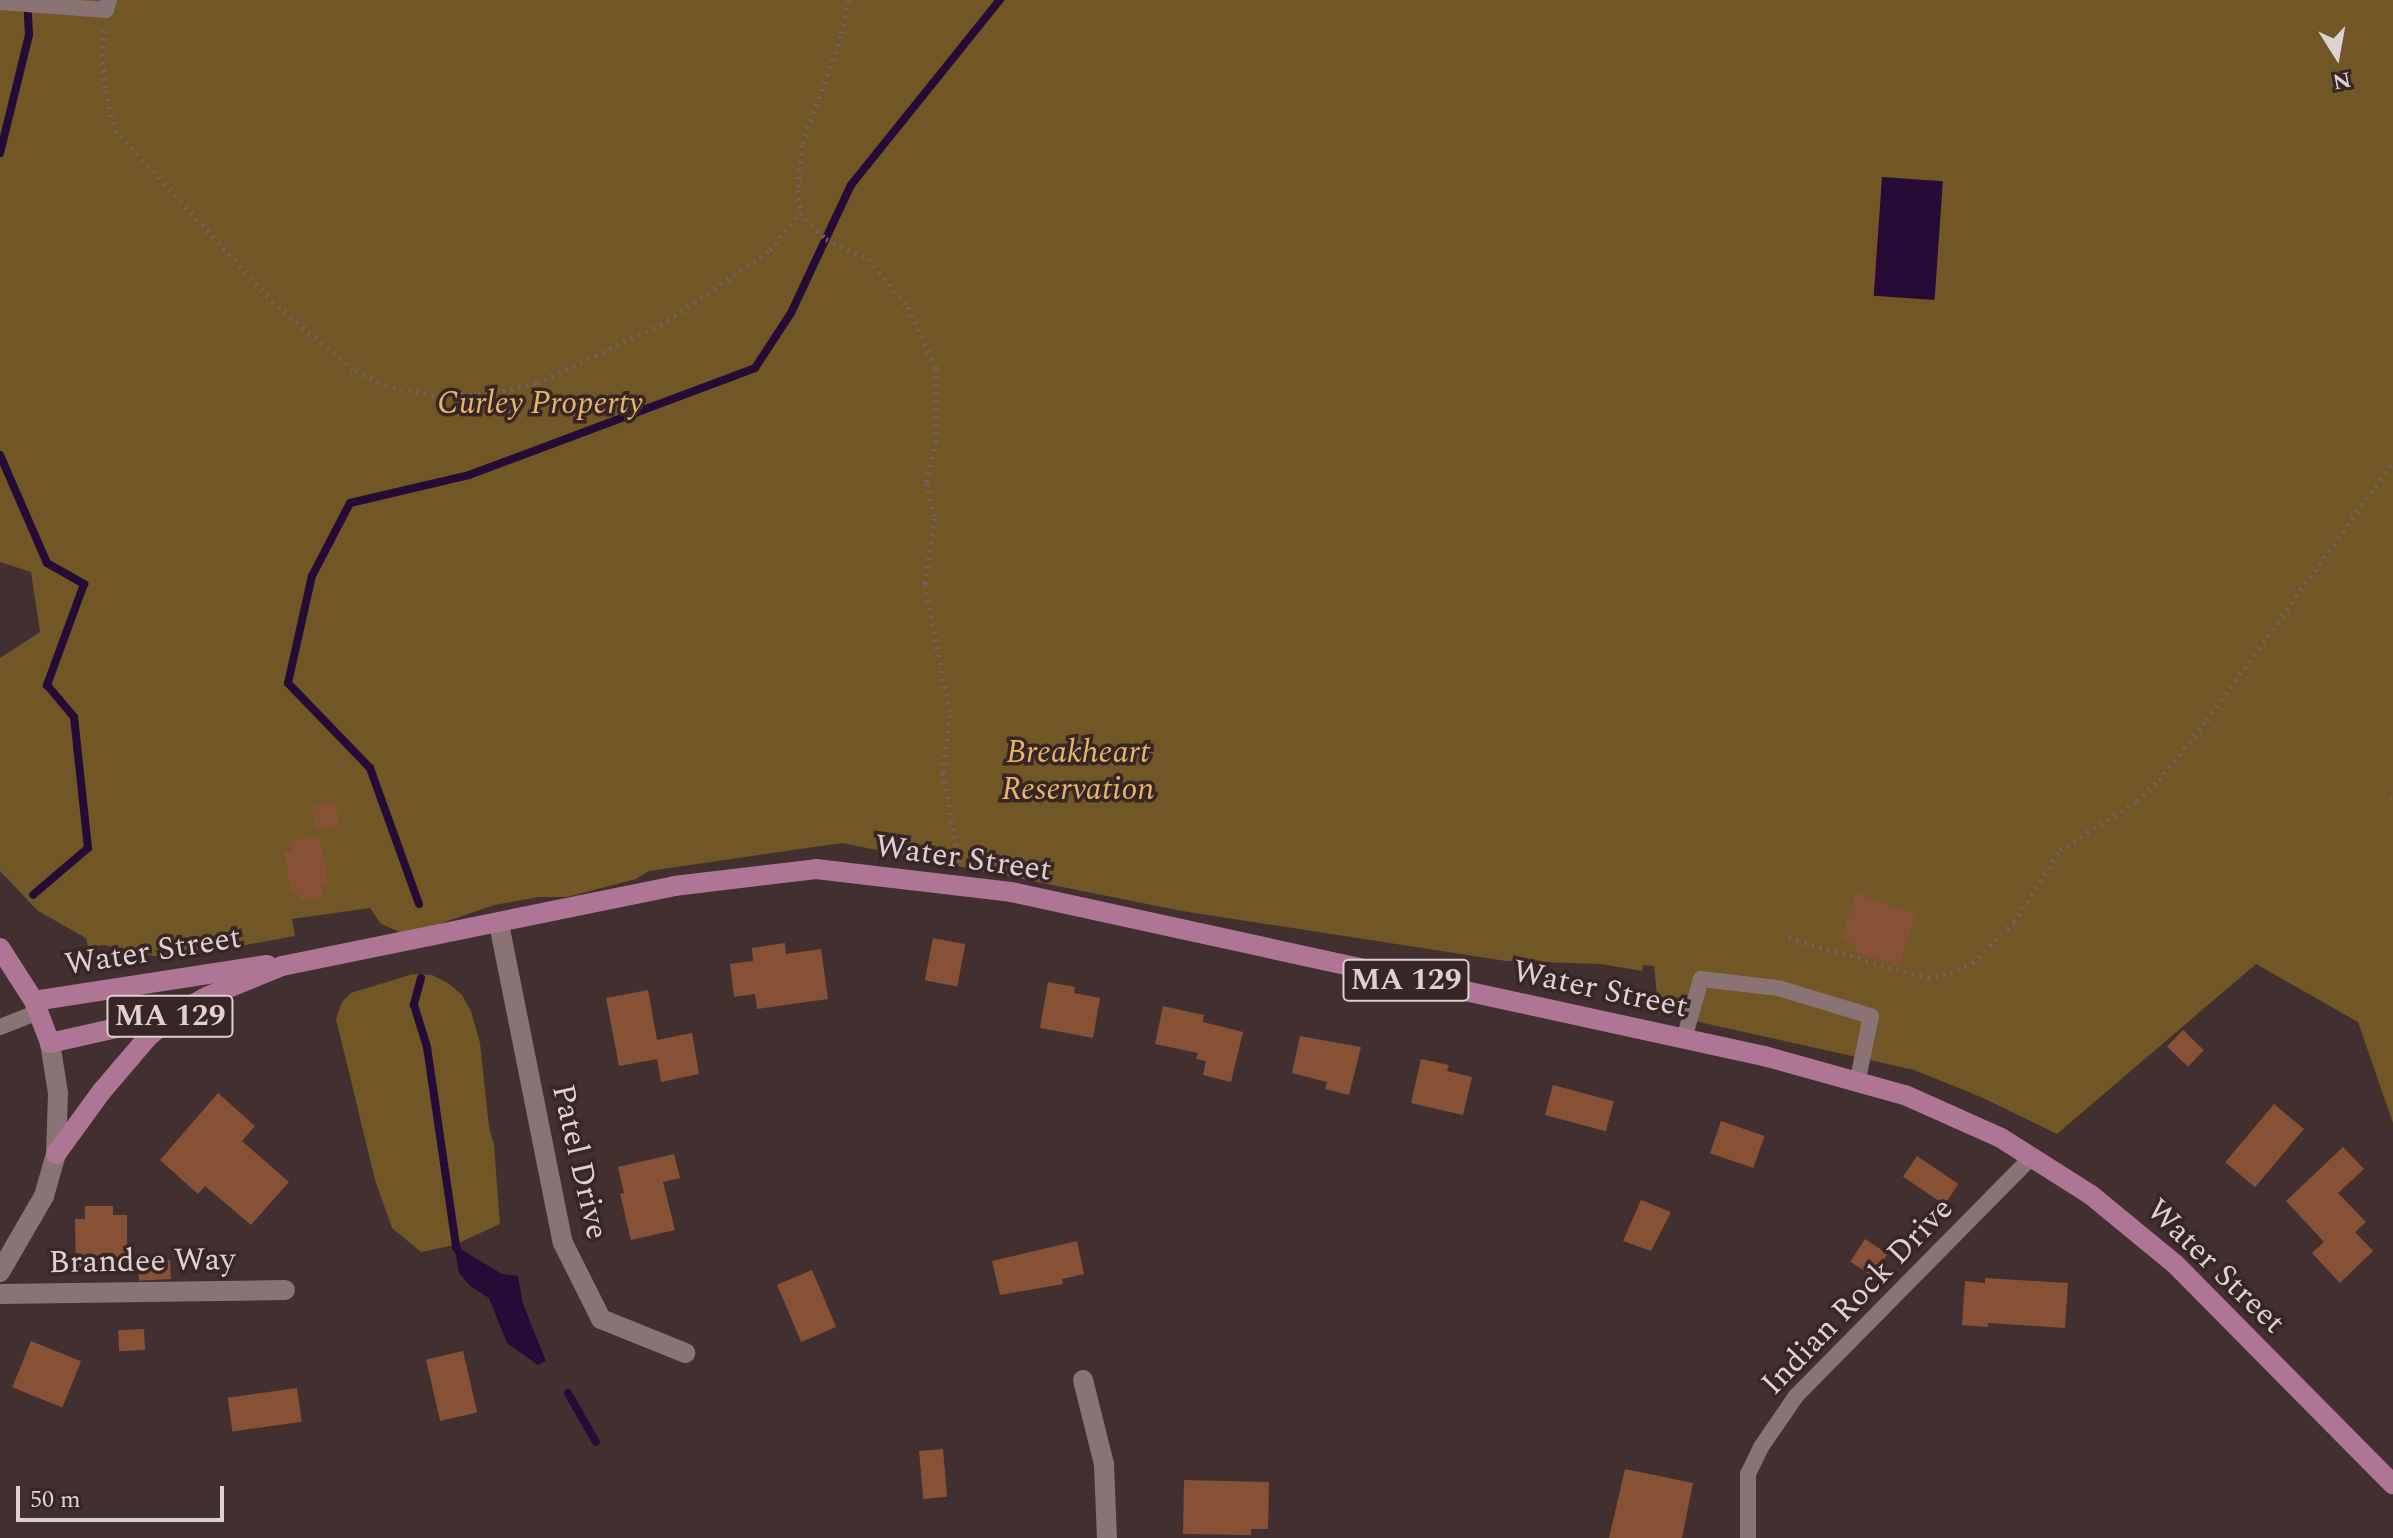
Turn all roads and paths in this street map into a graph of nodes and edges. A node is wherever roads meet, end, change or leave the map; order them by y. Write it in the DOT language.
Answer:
graph roads {
  1 [pos="849,0"];
  2 [pos="7,4"];
  3 [pos="108,5"];
  4 [pos="800,213"];
  5 [pos="2393,462"];
  6 [pos="963,887"];
  7 [pos="499,924"];
  8 [pos="1789,938"];
  9 [pos="0,948"];
  10 [pos="282,966"];
  11 [pos="36,1006"];
  12 [pos="174,1015"];
  13 [pos="0,1027"];
  14 [pos="1684,1039"];
  15 [pos="50,1043"];
  16 [pos="1858,1079"];
  17 [pos="56,1154"];
  18 [pos="2033,1156"];
  19 [pos="2,1266"];
  20 [pos="285,1290"];
  21 [pos="0,1294"];
  22 [pos="685,1353"];
  23 [pos="1083,1380"];
  24 [pos="2393,1484"];
  25 [pos="1107,1538"];
  26 [pos="1748,1538"];
  1 -- 4 [label="path"];
  2 -- 3 [label="lane"];
  3 -- 4 [label="path"];
  4 -- 6 [label="path"];
  5 -- 8 [label="path"];
  6 -- 7 [label="main road, Water Street / MA 129"];
  6 -- 14 [label="main road, Water Street / MA 129"];
  7 -- 10 [label="main road, Water Street / MA 129"];
  7 -- 22 [label="street, Patel Drive"];
  9 -- 11 [label="main road"];
  10 -- 11 [label="main road, Water Street / MA 129"];
  10 -- 12 [label="main road, Water Street / MA 129"];
  11 -- 13 [label="lane"];
  11 -- 15 [label="main road"];
  12 -- 15 [label="main road, Water Street / MA 129"];
  12 -- 17 [label="main road"];
  14 -- 16 [label="main road, Water Street / MA 129"];
  14 -- 16 [label="lane"];
  15 -- 17 [label="street"];
  16 -- 18 [label="main road, Water Street / MA 129"];
  17 -- 19 [label="street"];
  18 -- 24 [label="main road, Water Street / MA 129"];
  18 -- 26 [label="lane, Indian Rock Drive"];
  20 -- 21 [label="street, Brandee Way"];
  23 -- 25 [label="street"];
}
